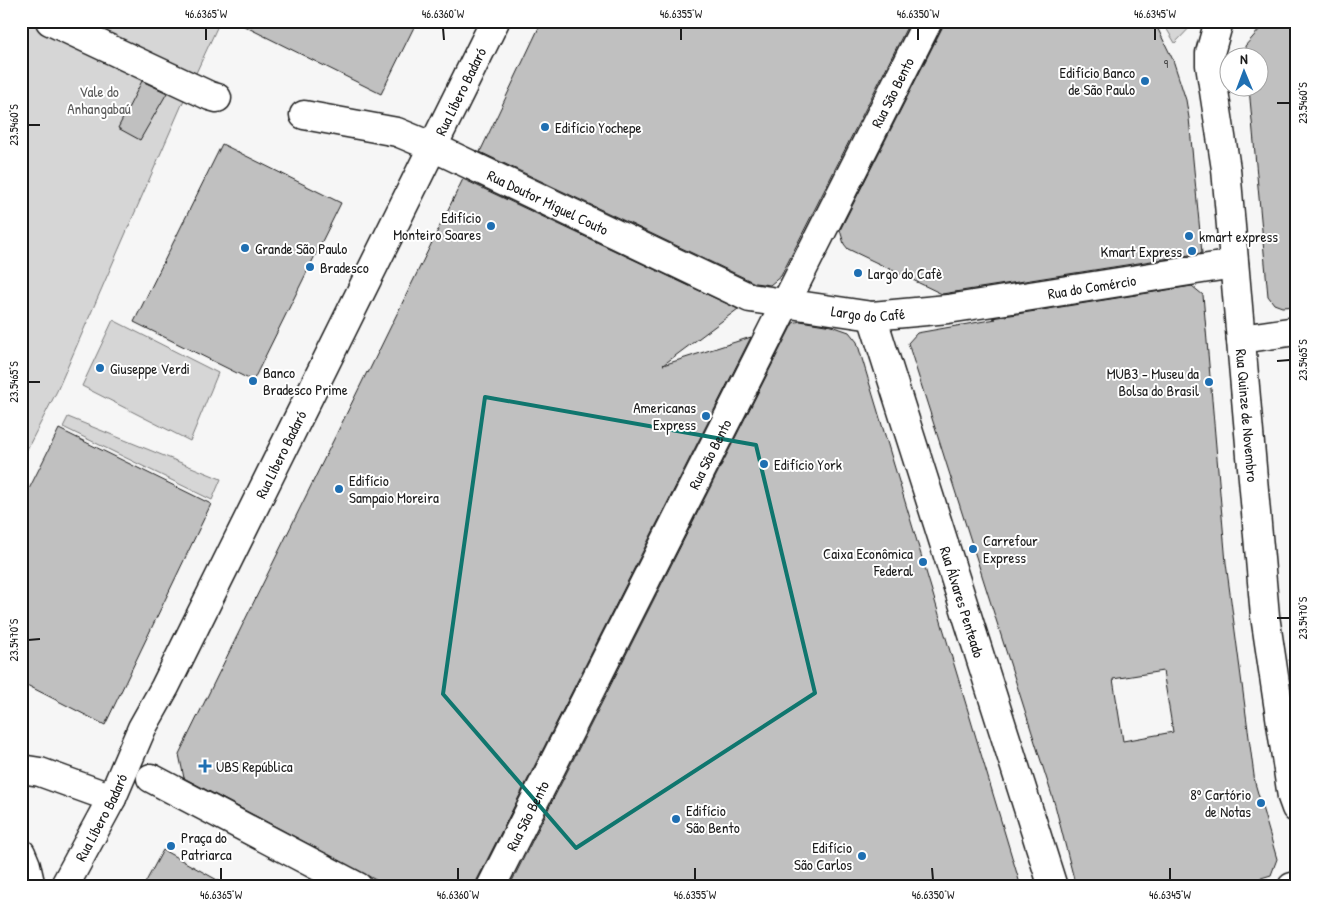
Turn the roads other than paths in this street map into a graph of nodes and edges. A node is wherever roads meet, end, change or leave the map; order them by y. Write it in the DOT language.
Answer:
graph roads {
  1 [pos="50,21"];
  2 [pos="495,21"];
  3 [pos="928,21"];
  4 [pos="1219,21"];
  5 [pos="217,98"];
  6 [pos="304,115"];
  7 [pos="433,147"];
  8 [pos="1234,264"];
  9 [pos="787,303"];
  10 [pos="948,309"];
  11 [pos="872,316"];
  12 [pos="1296,332"];
  13 [pos="1241,339"];
  14 [pos="21,769"];
  15 [pos="150,778"];
  16 [pos="112,798"];
  17 [pos="1296,808"];
  18 [pos="21,852"];
  19 [pos="31,887"];
  20 [pos="64,887"];
  21 [pos="358,887"];
  22 [pos="492,887"];
  23 [pos="1053,887"];
  1 -- 5 [label="street"];
  2 -- 7 [label="street, Rua Líbero Badaró"];
  3 -- 9 [label="street, Rua São Bento"];
  4 -- 8 [label="street, Rua Quinze de Novembro"];
  6 -- 7 [label="street, Rua Doutor Miguel Couto"];
  7 -- 9 [label="street, Rua Doutor Miguel Couto"];
  7 -- 16 [label="street, Rua Líbero Badaró"];
  8 -- 10 [label="street, Rua do Comércio"];
  8 -- 13 [label="street, Rua Quinze de Novembro"];
  9 -- 11 [label="street, Largo do Café"];
  9 -- 22 [label="street, Rua São Bento"];
  10 -- 11 [label="street, Largo do Café"];
  11 -- 23 [label="street, Rua Álvares Penteado"];
  12 -- 13 [label="street"];
  13 -- 17 [label="street, Rua Quinze de Novembro"];
  14 -- 16 [label="street"];
  15 -- 21 [label="street"];
  16 -- 20 [label="street, Rua Líbero Badaró"];
  18 -- 19 [label="street"];
}
